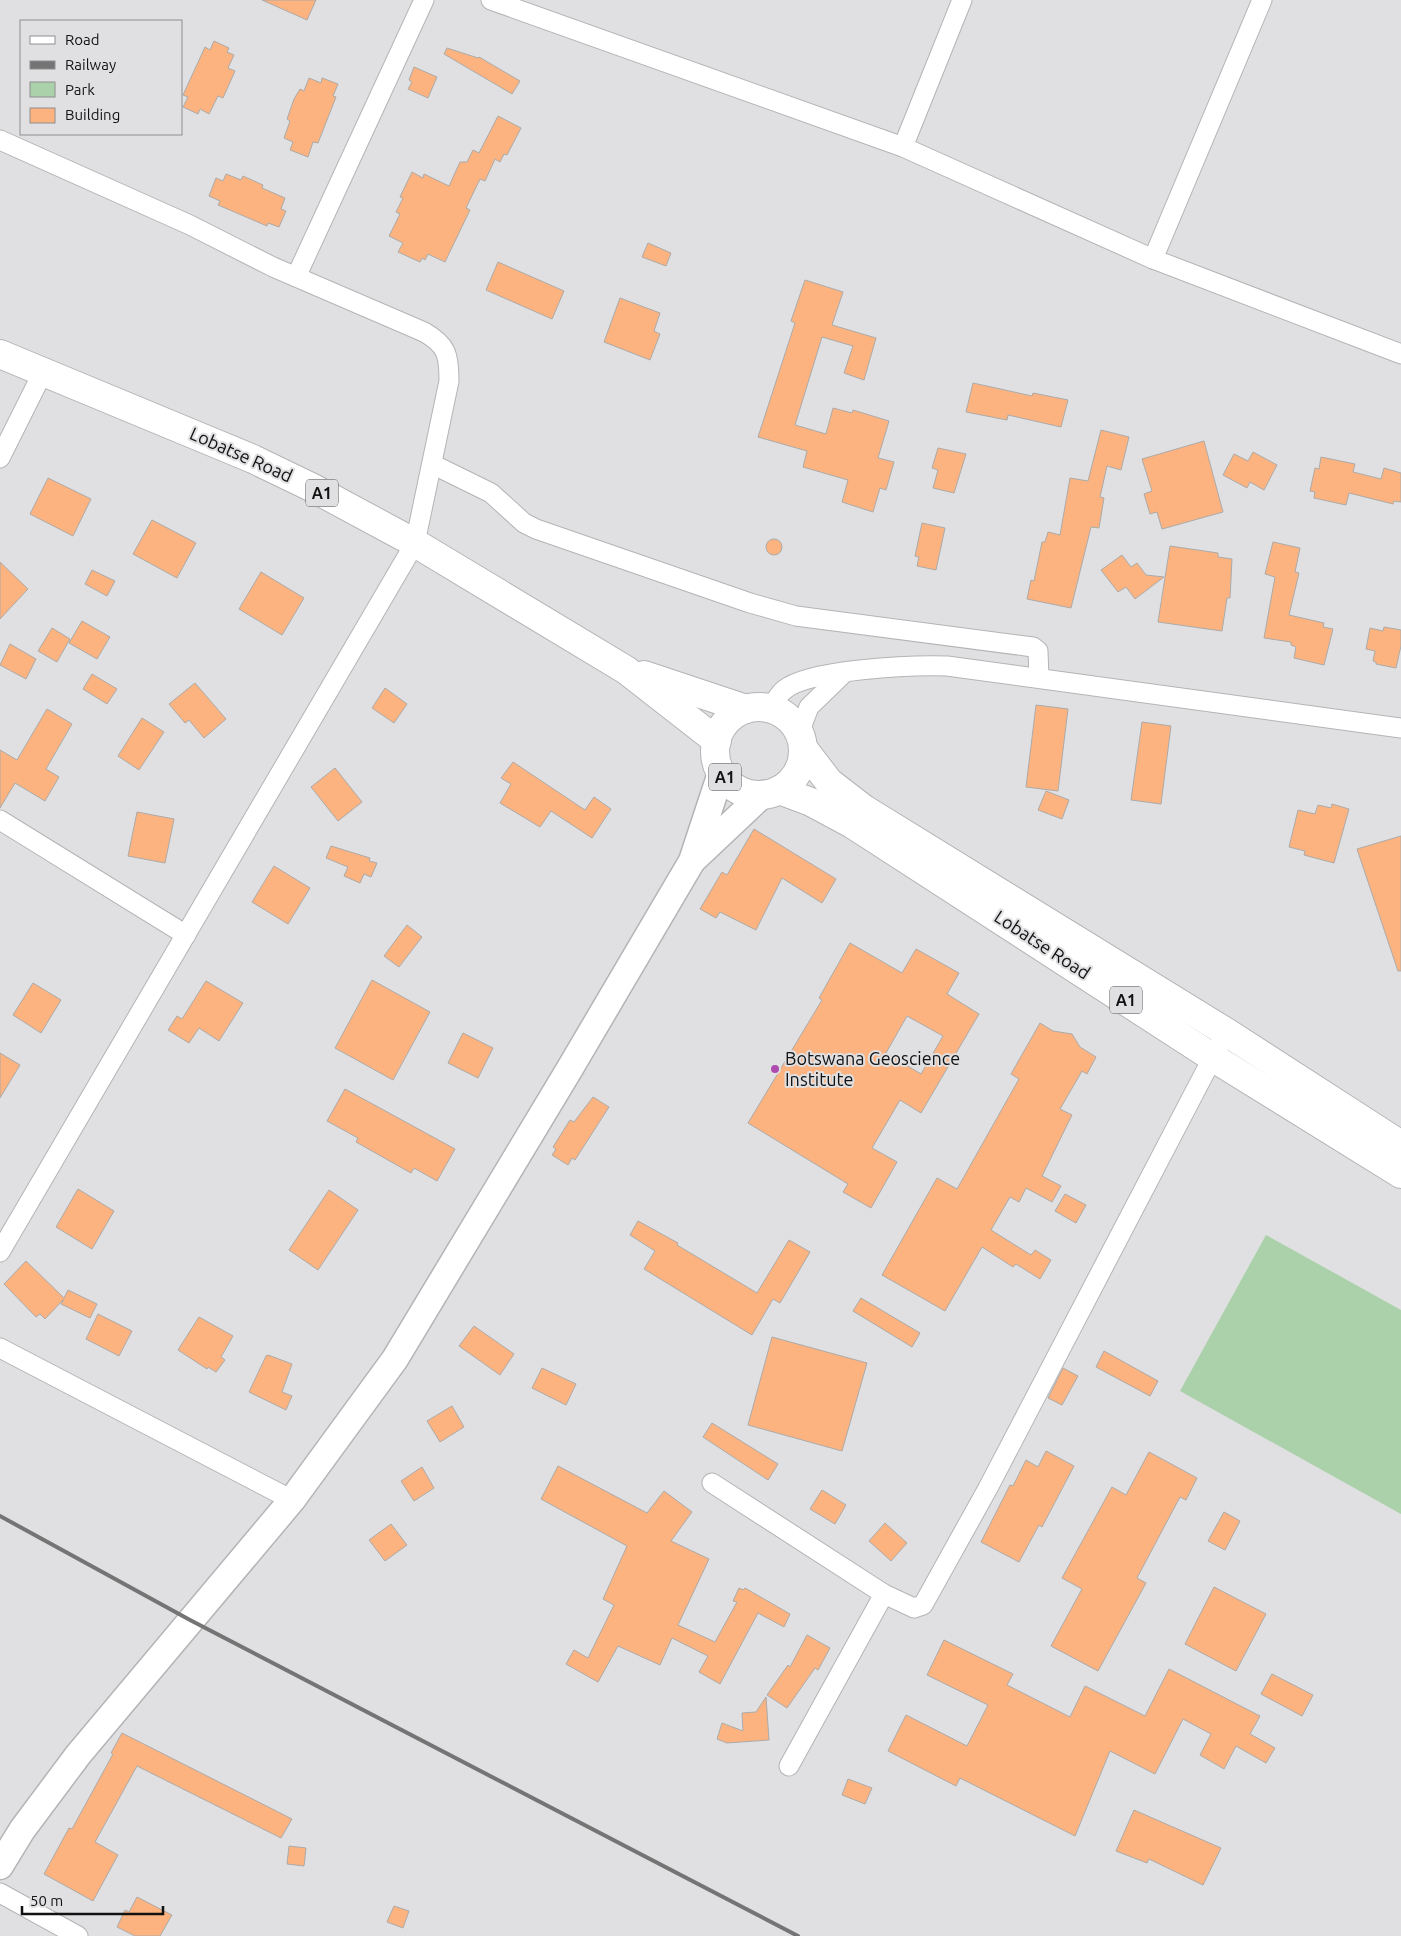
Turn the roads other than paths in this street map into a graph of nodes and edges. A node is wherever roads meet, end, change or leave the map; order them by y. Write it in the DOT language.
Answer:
graph roads {
  1 [pos="424,0"];
  2 [pos="491,0"];
  3 [pos="962,0"];
  4 [pos="1262,0"];
  5 [pos="0,140"];
  6 [pos="903,147"];
  7 [pos="1153,259"];
  8 [pos="296,277"];
  9 [pos="0,354"];
  10 [pos="1401,354"];
  11 [pos="44,370"];
  12 [pos="0,458"];
  13 [pos="432,464"];
  14 [pos="415,543"];
  15 [pos="626,670"];
  16 [pos="844,673"];
  17 [pos="1039,678"];
  18 [pos="758,708"];
  19 [pos="1401,728"];
  20 [pos="801,740"];
  21 [pos="717,741"];
  22 [pos="721,773"];
  23 [pos="771,792"];
  24 [pos="0,820"];
  25 [pos="692,861"];
  26 [pos="186,935"];
  27 [pos="1226,1032"];
  28 [pos="1212,1057"];
  29 [pos="1401,1145"];
  30 [pos="1401,1174"];
  31 [pos="0,1252"];
  32 [pos="0,1348"];
  33 [pos="712,1483"];
  34 [pos="292,1500"];
  35 [pos="884,1594"];
  36 [pos="789,1766"];
  37 [pos="0,1866"];
  38 [pos="0,1893"];
  39 [pos="78,1936"];
  1 -- 8 [label="street"];
  2 -- 6 [label="street"];
  3 -- 6 [label="street"];
  4 -- 7 [label="street"];
  5 -- 8 [label="street"];
  6 -- 7 [label="street"];
  7 -- 10 [label="street"];
  8 -- 13 [label="street"];
  9 -- 11 [label="highway, Lobatse Road / A1"];
  11 -- 12 [label="street"];
  11 -- 14 [label="highway, Lobatse Road / A1"];
  13 -- 14 [label="street"];
  13 -- 17 [label="street"];
  14 -- 15 [label="highway, Lobatse Road / A1"];
  14 -- 26 [label="street"];
  15 -- 18 [label="highway, Lobatse Road / A1"];
  15 -- 21 [label="highway, Lobatse Road / A1"];
  16 -- 17 [label="street"];
  16 -- 18 [label="street"];
  16 -- 20 [label="street"];
  17 -- 19 [label="street"];
  18 -- 20 [label="highway, Lobatse Road / A1"];
  18 -- 21 [label="highway, A1"];
  20 -- 23 [label="highway"];
  20 -- 27 [label="highway, Lobatse Road / A1"];
  21 -- 22 [label="highway, A1"];
  22 -- 23 [label="highway, Lobatse Road / A1"];
  22 -- 25 [label="main road"];
  23 -- 25 [label="main road"];
  23 -- 28 [label="highway, Lobatse Road / A1"];
  24 -- 26 [label="street"];
  25 -- 34 [label="main road"];
  26 -- 31 [label="street"];
  27 -- 28 [label="street"];
  27 -- 29 [label="highway, Lobatse Road / A1"];
  28 -- 30 [label="highway, Lobatse Road / A1"];
  28 -- 35 [label="street"];
  32 -- 34 [label="street"];
  33 -- 35 [label="street"];
  34 -- 37 [label="main road"];
  35 -- 36 [label="street"];
  38 -- 39 [label="street"];
}
